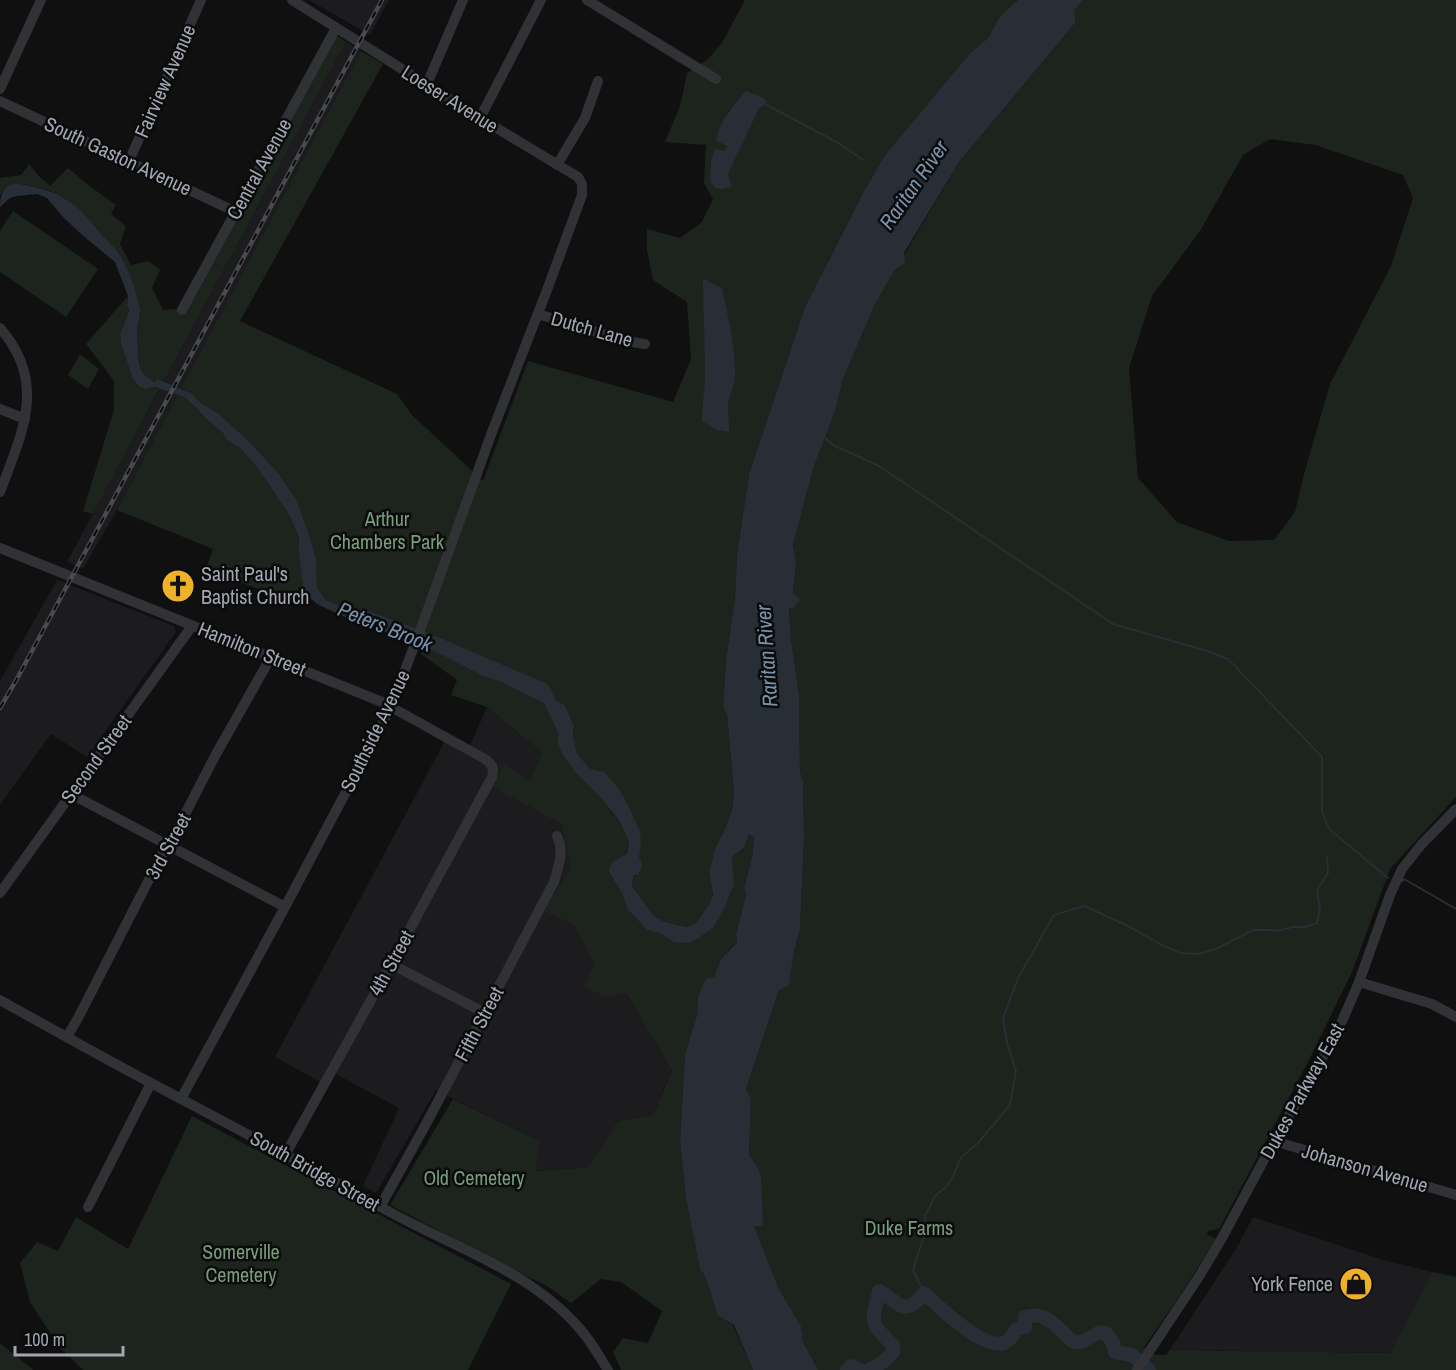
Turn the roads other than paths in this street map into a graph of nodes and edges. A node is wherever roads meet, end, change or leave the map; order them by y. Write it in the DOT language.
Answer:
graph roads {
  1 [pos="40,0"];
  2 [pos="201,0"];
  3 [pos="292,0"];
  4 [pos="463,0"];
  5 [pos="541,0"];
  6 [pos="587,0"];
  7 [pos="336,28"];
  8 [pos="716,79"];
  9 [pos="598,81"];
  10 [pos="427,84"];
  11 [pos="0,89"];
  12 [pos="0,101"];
  13 [pos="480,118"];
  14 [pos="129,161"];
  15 [pos="557,165"];
  16 [pos="576,210"];
  17 [pos="236,212"];
  18 [pos="182,310"];
  19 [pos="538,314"];
  20 [pos="0,328"];
  21 [pos="645,344"];
  22 [pos="0,409"];
  23 [pos="25,419"];
  24 [pos="0,492"];
  25 [pos="0,548"];
  26 [pos="192,626"];
  27 [pos="271,657"];
  28 [pos="391,707"];
  29 [pos="494,770"];
  30 [pos="71,794"];
  31 [pos="1456,809"];
  32 [pos="557,836"];
  33 [pos="168,846"];
  34 [pos="0,893"];
  35 [pos="285,907"];
  36 [pos="391,964"];
  37 [pos="1359,982"];
  38 [pos="0,1000"];
  39 [pos="485,1013"];
  40 [pos="1456,1017"];
  41 [pos="67,1037"];
  42 [pos="151,1083"];
  43 [pos="182,1099"];
  44 [pos="1274,1141"];
  45 [pos="285,1155"];
  46 [pos="1456,1195"];
  47 [pos="88,1207"];
  48 [pos="380,1207"];
  49 [pos="608,1370"];
  50 [pos="1137,1370"];
  1 -- 11 [label="street"];
  2 -- 14 [label="street, Fairview Avenue"];
  3 -- 7 [label="street, Loeser Avenue"];
  4 -- 10 [label="street"];
  5 -- 13 [label="street"];
  6 -- 8 [label="street"];
  7 -- 10 [label="street, Loeser Avenue"];
  7 -- 17 [label="street, Central Avenue"];
  9 -- 15 [label="street"];
  10 -- 13 [label="street, Loeser Avenue"];
  12 -- 14 [label="street, South Gaston Avenue"];
  13 -- 15 [label="street, Loeser Avenue"];
  14 -- 17 [label="street, South Gaston Avenue"];
  15 -- 16 [label="street, Loeser Avenue"];
  16 -- 19 [label="street, Southside Avenue"];
  17 -- 18 [label="street, Central Avenue"];
  19 -- 21 [label="street, Dutch Lane"];
  19 -- 28 [label="street, Southside Avenue"];
  20 -- 23 [label="street"];
  22 -- 23 [label="street"];
  23 -- 24 [label="street"];
  25 -- 26 [label="street, Hamilton Street"];
  26 -- 27 [label="street, Hamilton Street"];
  26 -- 30 [label="street, Second Street"];
  27 -- 28 [label="street, Hamilton Street"];
  27 -- 33 [label="street, 3rd Street"];
  28 -- 29 [label="street, Hamilton Street"];
  28 -- 35 [label="street, Southside Avenue"];
  29 -- 36 [label="street, 4th Street"];
  30 -- 33 [label="street"];
  30 -- 34 [label="street, Second Street"];
  31 -- 37 [label="street, Dukes Parkway East"];
  32 -- 39 [label="street, Fifth Street"];
  33 -- 35 [label="street"];
  33 -- 41 [label="street, 3rd Street"];
  35 -- 43 [label="street, Southside Avenue"];
  36 -- 39 [label="street"];
  36 -- 45 [label="street, 4th Street"];
  37 -- 40 [label="street"];
  37 -- 44 [label="street, Dukes Parkway East"];
  38 -- 41 [label="street, South Bridge Street"];
  39 -- 48 [label="street, Fifth Street"];
  41 -- 42 [label="street, South Bridge Street"];
  42 -- 43 [label="street, South Bridge Street"];
  42 -- 47 [label="street"];
  43 -- 45 [label="street, South Bridge Street"];
  44 -- 46 [label="street, Johanson Avenue"];
  44 -- 50 [label="street, Dukes Parkway East"];
  45 -- 48 [label="street, South Bridge Street"];
  48 -- 49 [label="street, South Bridge Street"];
}
